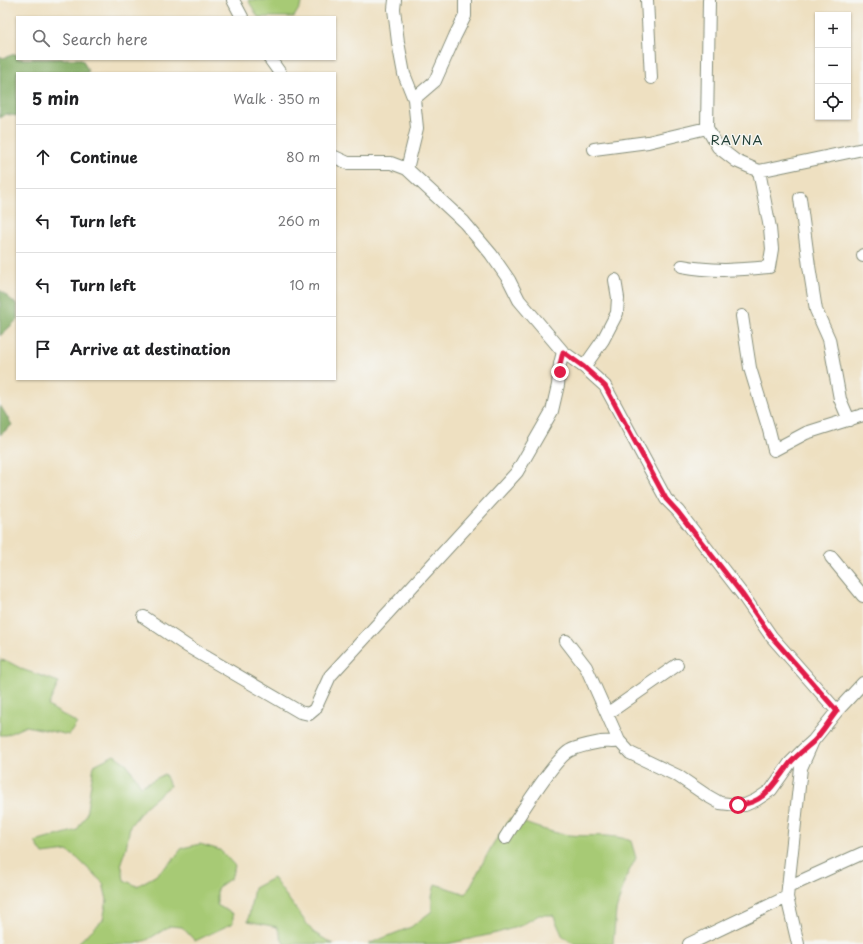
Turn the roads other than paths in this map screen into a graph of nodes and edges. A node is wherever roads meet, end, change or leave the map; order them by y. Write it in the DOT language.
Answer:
graph roads {
  1 [pos="233,0"];
  2 [pos="395,0"];
  3 [pos="465,0"];
  4 [pos="647,0"];
  5 [pos="709,0"];
  6 [pos="241,16"];
  7 [pos="271,60"];
  8 [pos="279,72"];
  9 [pos="651,78"];
  10 [pos="414,99"];
  11 [pos="707,128"];
  12 [pos="594,149"];
  13 [pos="863,149"];
  14 [pos="336,157"];
  15 [pos="407,169"];
  16 [pos="759,171"];
  17 [pos="800,198"];
  18 [pos="682,266"];
  19 [pos="615,280"];
  20 [pos="742,316"];
  21 [pos="563,352"];
  22 [pos="584,367"];
  23 [pos="863,415"];
  24 [pos="849,420"];
  25 [pos="831,557"];
  26 [pos="863,596"];
  27 [pos="144,617"];
  28 [pos="566,641"];
  29 [pos="677,665"];
  30 [pos="863,683"];
  31 [pos="837,711"];
  32 [pos="607,714"];
  33 [pos="619,741"];
  34 [pos="813,741"];
  35 [pos="505,838"];
  36 [pos="863,853"];
  37 [pos="788,892"];
  38 [pos="690,944"];
  39 [pos="798,944"];
  1 -- 6 [label="street"];
  2 -- 10 [label="street"];
  3 -- 10 [label="street"];
  4 -- 9 [label="street"];
  5 -- 11 [label="street"];
  7 -- 8 [label="street"];
  10 -- 15 [label="street"];
  11 -- 12 [label="street"];
  11 -- 16 [label="street"];
  13 -- 16 [label="street"];
  14 -- 15 [label="street"];
  15 -- 21 [label="street"];
  16 -- 18 [label="street"];
  17 -- 24 [label="street"];
  19 -- 22 [label="street"];
  20 -- 24 [label="street"];
  21 -- 22 [label="street"];
  21 -- 27 [label="street"];
  22 -- 31 [label="street"];
  23 -- 24 [label="street"];
  25 -- 26 [label="street"];
  28 -- 32 [label="street"];
  29 -- 32 [label="street"];
  30 -- 31 [label="street"];
  31 -- 34 [label="street"];
  32 -- 33 [label="street"];
  33 -- 34 [label="street"];
  33 -- 35 [label="street"];
  34 -- 37 [label="street"];
  36 -- 37 [label="street"];
  37 -- 38 [label="street"];
  37 -- 39 [label="street"];
}
